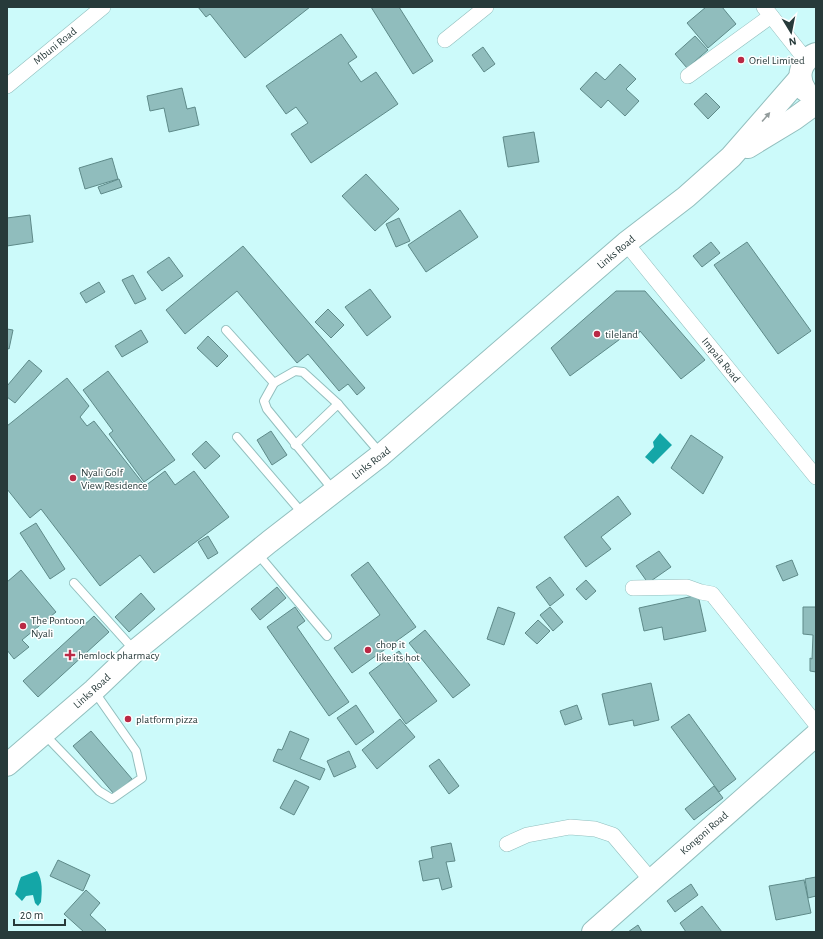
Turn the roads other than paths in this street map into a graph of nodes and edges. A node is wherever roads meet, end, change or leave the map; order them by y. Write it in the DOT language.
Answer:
graph roads {
  1 [pos="103,7"];
  2 [pos="486,7"];
  3 [pos="767,12"];
  4 [pos="445,40"];
  5 [pos="808,64"];
  6 [pos="688,76"];
  7 [pos="7,86"];
  8 [pos="816,97"];
  9 [pos="816,103"];
  10 [pos="731,157"];
  11 [pos="626,243"];
  12 [pos="226,330"];
  13 [pos="274,383"];
  14 [pos="338,404"];
  15 [pos="237,437"];
  16 [pos="295,445"];
  17 [pos="381,455"];
  18 [pos="816,477"];
  19 [pos="334,491"];
  20 [pos="304,515"];
  21 [pos="257,552"];
  22 [pos="74,583"];
  23 [pos="633,588"];
  24 [pos="327,636"];
  25 [pos="135,651"];
  26 [pos="94,690"];
  27 [pos="816,724"];
  28 [pos="43,734"];
  29 [pos="816,735"];
  30 [pos="7,765"];
  31 [pos="507,844"];
  32 [pos="651,880"];
  33 [pos="593,932"];
  1 -- 7 [label="street, Mbuni Road"];
  2 -- 4 [label="street"];
  3 -- 5 [label="street"];
  3 -- 6 [label="street"];
  5 -- 8 [label="main road"];
  10 -- 5 [label="main road, one-way"];
  9 -- 10 [label="main road"];
  10 -- 11 [label="main road, Links Road"];
  11 -- 17 [label="main road, Links Road"];
  11 -- 18 [label="street, Impala Road"];
  12 -- 13 [label="lane"];
  13 -- 14 [label="lane"];
  13 -- 16 [label="lane"];
  14 -- 16 [label="lane"];
  14 -- 17 [label="lane"];
  15 -- 20 [label="lane"];
  16 -- 19 [label="lane"];
  17 -- 19 [label="main road, Links Road"];
  19 -- 20 [label="main road, Links Road"];
  20 -- 21 [label="main road, Links Road"];
  21 -- 24 [label="lane"];
  21 -- 25 [label="main road, Links Road"];
  22 -- 25 [label="lane"];
  23 -- 27 [label="street"];
  25 -- 26 [label="main road, Links Road"];
  26 -- 28 [label="main road, Links Road"];
  26 -- 28 [label="lane"];
  28 -- 30 [label="main road, Links Road"];
  29 -- 32 [label="main road, Kongoni Road"];
  31 -- 32 [label="street"];
  32 -- 33 [label="main road, Kongoni Road"];
}
